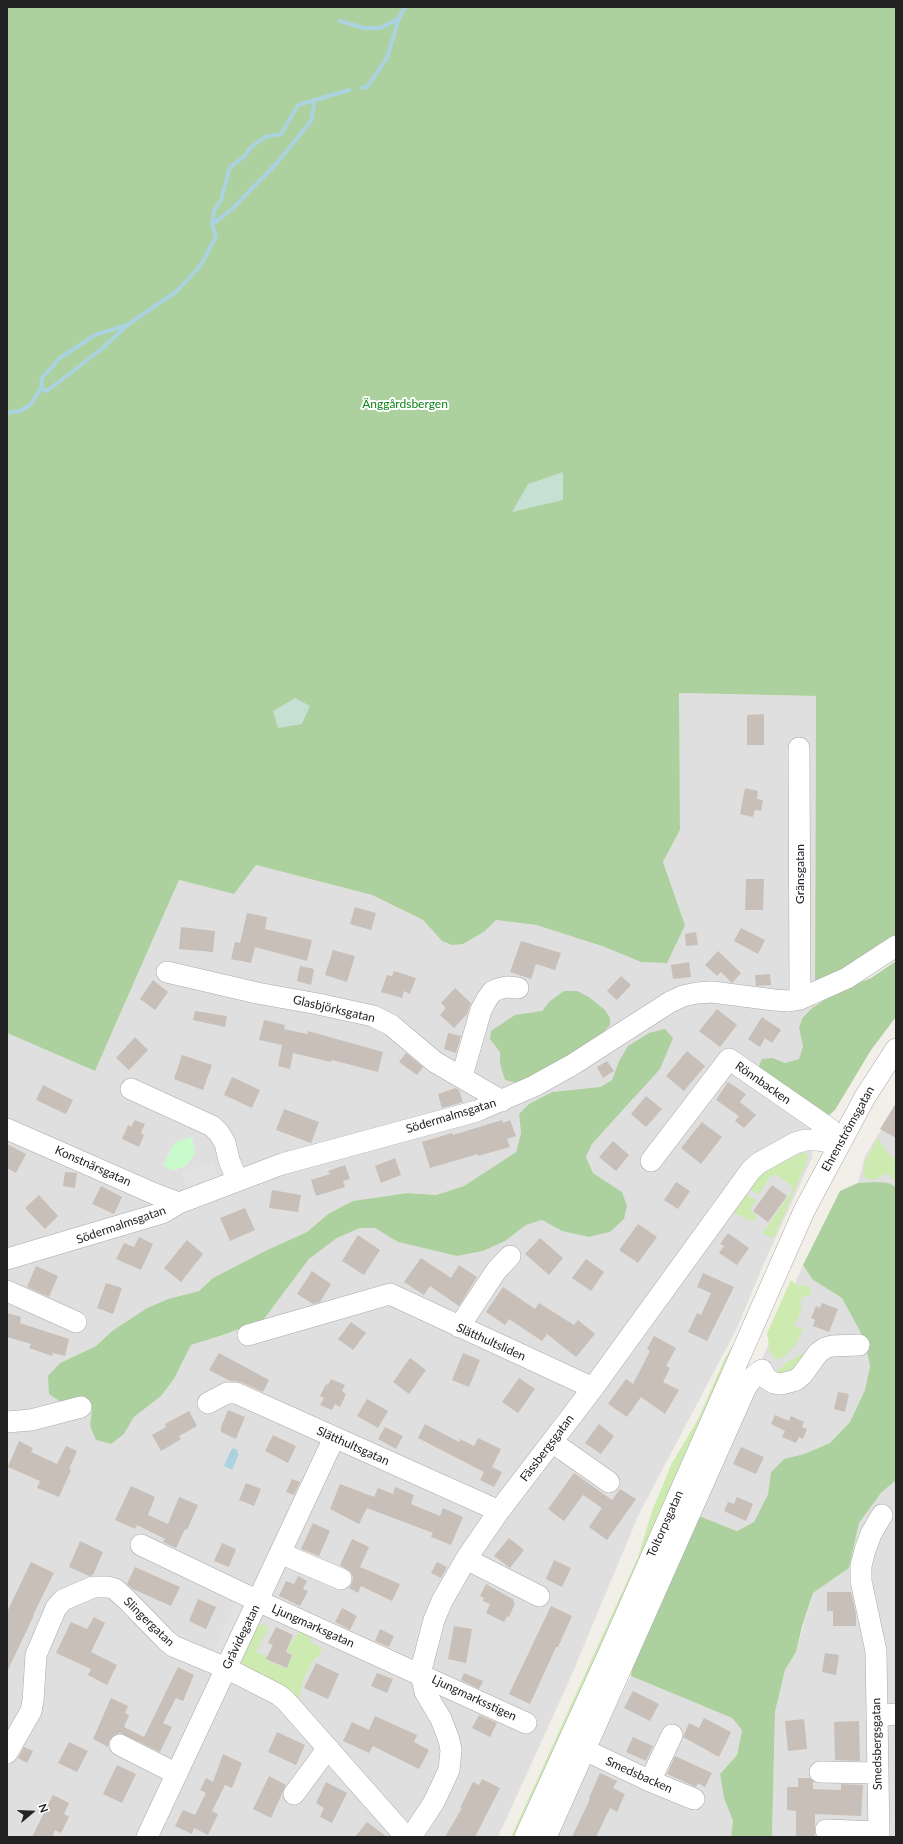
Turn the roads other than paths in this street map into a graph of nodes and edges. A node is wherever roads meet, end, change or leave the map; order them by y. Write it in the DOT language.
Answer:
graph roads {
  1 [pos="799,748"];
  2 [pos="896,946"];
  3 [pos="167,972"];
  4 [pos="518,988"];
  5 [pos="800,999"];
  6 [pos="896,1049"];
  7 [pos="462,1076"];
  8 [pos="131,1089"];
  9 [pos="502,1100"];
  10 [pos="7,1129"];
  11 [pos="839,1144"];
  12 [pos="651,1161"];
  13 [pos="236,1180"];
  14 [pos="179,1203"];
  15 [pos="804,1211"];
  16 [pos="510,1256"];
  17 [pos="7,1259"];
  18 [pos="7,1291"];
  19 [pos="76,1322"];
  20 [pos="459,1328"];
  21 [pos="248,1335"];
  22 [pos="859,1345"];
  23 [pos="593,1388"];
  24 [pos="208,1403"];
  25 [pos="81,1407"];
  26 [pos="7,1422"];
  27 [pos="334,1438"];
  28 [pos="552,1442"];
  29 [pos="609,1482"];
  30 [pos="499,1511"];
  31 [pos="882,1515"];
  32 [pos="141,1545"];
  33 [pos="280,1553"];
  34 [pos="466,1560"];
  35 [pos="341,1579"];
  36 [pos="539,1596"];
  37 [pos="258,1601"];
  38 [pos="226,1668"];
  39 [pos="421,1674"];
  40 [pos="886,1715"];
  41 [pos="526,1723"];
  42 [pos="672,1735"];
  43 [pos="120,1745"];
  44 [pos="328,1748"];
  45 [pos="585,1750"];
  46 [pos="7,1753"];
  47 [pos="820,1772"];
  48 [pos="878,1773"];
  49 [pos="177,1774"];
  50 [pos="650,1781"];
  51 [pos="294,1794"];
  52 [pos="694,1799"];
  53 [pos="826,1830"];
  54 [pos="879,1835"];
  55 [pos="147,1837"];
  56 [pos="406,1837"];
  57 [pos="411,1837"];
  58 [pos="525,1837"];
  59 [pos="546,1837"];
  1 -- 5 [label="street, Gränsgatan"];
  2 -- 5 [label="street, Södermalmsgatan"];
  3 -- 7 [label="street, Glasbjörksgatan"];
  4 -- 7 [label="street"];
  5 -- 9 [label="street, Södermalmsgatan"];
  6 -- 11 [label="street, Ehrenströmsgatan"];
  7 -- 9 [label="street, Glasbjörksgatan"];
  8 -- 13 [label="street"];
  9 -- 13 [label="street, Södermalmsgatan"];
  10 -- 14 [label="street, Konstnärsgatan"];
  11 -- 12 [label="street, Rönnbacken"];
  11 -- 15 [label="street, Ehrenströmsgatan"];
  11 -- 23 [label="street, Fässbergsgatan"];
  13 -- 14 [label="street, Södermalmsgatan"];
  14 -- 17 [label="street, Södermalmsgatan"];
  15 -- 58 [label="street, Toltorpsgatan"];
  16 -- 20 [label="street"];
  18 -- 19 [label="street"];
  20 -- 21 [label="street, Slätthultsliden"];
  20 -- 23 [label="street, Slätthultsliden"];
  22 -- 45 [label="street, Toltorpsgatan"];
  23 -- 28 [label="street, Fässbergsgatan"];
  24 -- 27 [label="street, Slätthultsgatan"];
  25 -- 26 [label="street"];
  27 -- 30 [label="street, Slätthultsgatan"];
  27 -- 33 [label="street, Gråvidegatan"];
  28 -- 29 [label="street"];
  28 -- 30 [label="street, Fässbergsgatan"];
  30 -- 34 [label="street, Fässbergsgatan"];
  31 -- 40 [label="street, Smedsbergsgatan"];
  32 -- 37 [label="street, Ljungmarksgatan"];
  33 -- 35 [label="street"];
  33 -- 37 [label="street, Gråvidegatan"];
  34 -- 36 [label="street"];
  34 -- 39 [label="street, Fässbergsgatan"];
  37 -- 38 [label="street, Gråvidegatan"];
  37 -- 39 [label="street, Ljungmarksgatan"];
  38 -- 44 [label="street, Slingergatan"];
  38 -- 46 [label="street, Slingergatan"];
  38 -- 49 [label="street, Gråvidegatan"];
  39 -- 41 [label="street, Ljungmarksstigen"];
  39 -- 57 [label="street, Fässbergsgatan"];
  40 -- 48 [label="street, Smedsbergsgatan"];
  42 -- 50 [label="street"];
  43 -- 49 [label="street"];
  44 -- 51 [label="street"];
  44 -- 56 [label="street, Slingergatan"];
  45 -- 50 [label="street, Smedsbacken"];
  45 -- 59 [label="street, Toltorpsgatan"];
  47 -- 48 [label="street"];
  48 -- 54 [label="street, Smedsbergsgatan"];
  49 -- 55 [label="street, Gråvidegatan"];
  50 -- 52 [label="street, Smedsbacken"];
  53 -- 54 [label="street"];
}
